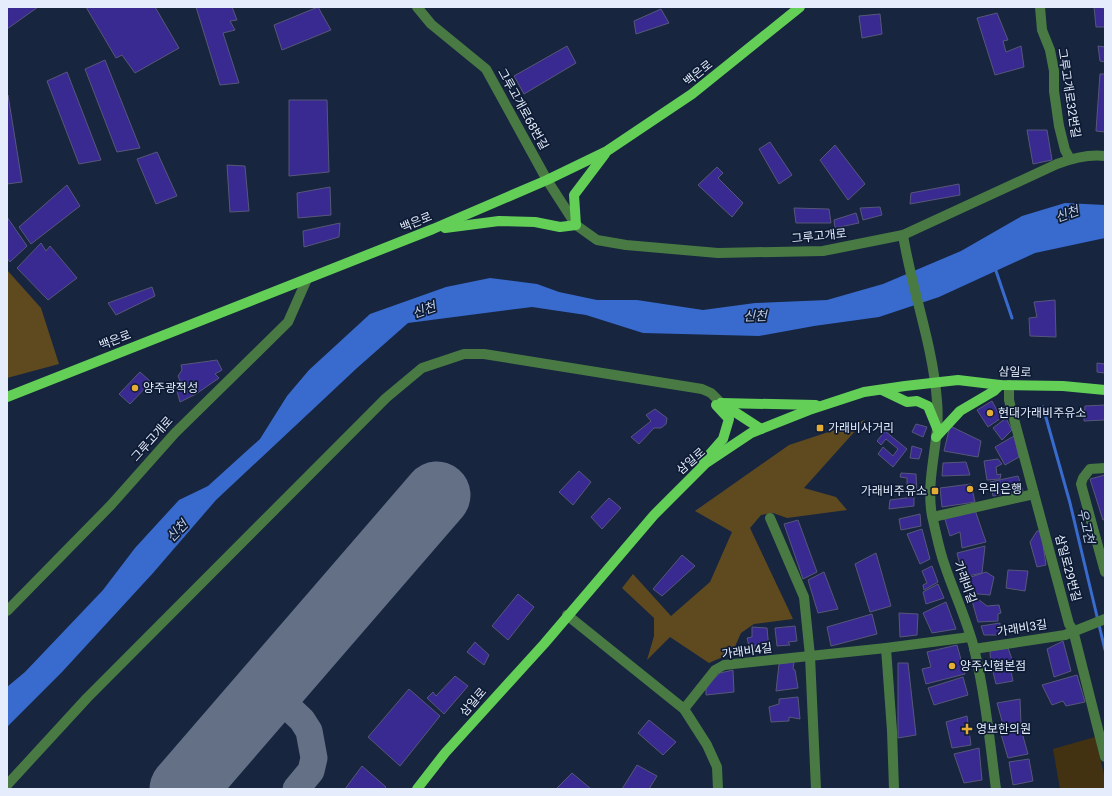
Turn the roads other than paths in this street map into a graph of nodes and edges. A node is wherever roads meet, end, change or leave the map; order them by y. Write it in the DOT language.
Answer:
graph roads {
  1 [pos="417,7"];
  2 [pos="800,7"];
  3 [pos="1040,7"];
  4 [pos="607,151"];
  5 [pos="1105,156"];
  6 [pos="1070,159"];
  7 [pos="547,180"];
  8 [pos="576,225"];
  9 [pos="433,229"];
  10 [pos="904,240"];
  11 [pos="307,279"];
  12 [pos="934,382"];
  13 [pos="1004,385"];
  14 [pos="882,390"];
  15 [pos="1105,390"];
  16 [pos="7,397"];
  17 [pos="718,404"];
  18 [pos="824,405"];
  19 [pos="761,429"];
  20 [pos="936,433"];
  21 [pos="1105,468"];
  22 [pos="687,482"];
  23 [pos="1034,494"];
  24 [pos="933,517"];
  25 [pos="770,518"];
  26 [pos="1105,572"];
  27 [pos="7,611"];
  28 [pos="567,615"];
  29 [pos="1105,619"];
  30 [pos="1073,630"];
  31 [pos="970,637"];
  32 [pos="886,648"];
  33 [pos="974,649"];
  34 [pos="810,656"];
  35 [pos="684,709"];
  36 [pos="1105,757"];
  37 [pos="7,785"];
  38 [pos="417,789"];
  39 [pos="718,789"];
  40 [pos="816,789"];
  41 [pos="894,789"];
  42 [pos="996,789"];
  1 -- 7 [label="street, 그루고개로68번길"];
  2 -- 4 [label="main road, 백은로"];
  3 -- 6 [label="street, 그루고개로32번길"];
  4 -- 7 [label="main road, 백은로"];
  4 -- 8 [label="main road"];
  5 -- 6 [label="street, 그루고개로"];
  6 -- 10 [label="street, 그루고개로"];
  7 -- 8 [label="street, 그루고개로"];
  7 -- 9 [label="main road, 백은로"];
  8 -- 9 [label="main road"];
  8 -- 10 [label="street, 그루고개로"];
  9 -- 11 [label="main road, 백은로"];
  10 -- 12 [label="street, 가래비길"];
  11 -- 16 [label="main road, 백은로"];
  11 -- 27 [label="street, 그루고개로"];
  12 -- 13 [label="main road, 삼일로"];
  12 -- 14 [label="main road, 삼일로"];
  12 -- 20 [label="street, 가래비길"];
  13 -- 15 [label="main road, 삼일로"];
  13 -- 20 [label="main road"];
  13 -- 23 [label="street, 삼일로29번길"];
  14 -- 18 [label="main road, 삼일로"];
  14 -- 20 [label="main road"];
  17 -- 18 [label="main road"];
  17 -- 19 [label="main road"];
  17 -- 22 [label="main road"];
  17 -- 37 [label="street"];
  18 -- 19 [label="main road, 삼일로"];
  19 -- 22 [label="main road, 삼일로"];
  20 -- 24 [label="street, 가래비길"];
  21 -- 26 [label="street"];
  22 -- 28 [label="main road, 삼일로"];
  23 -- 24 [label="street"];
  23 -- 30 [label="street, 삼일로29번길"];
  24 -- 31 [label="street, 가래비길"];
  25 -- 34 [label="street"];
  28 -- 35 [label="street"];
  28 -- 38 [label="main road, 삼일로"];
  29 -- 30 [label="street, 가래비3길"];
  30 -- 33 [label="street, 가래비3길"];
  30 -- 36 [label="street, 삼일로29번길"];
  31 -- 32 [label="street, 가래비4길"];
  31 -- 33 [label="street, 가래비길"];
  32 -- 34 [label="street, 가래비4길"];
  32 -- 41 [label="street"];
  33 -- 42 [label="street, 가래비길"];
  34 -- 35 [label="street, 가래비4길"];
  34 -- 40 [label="street"];
  35 -- 39 [label="street"];
}
